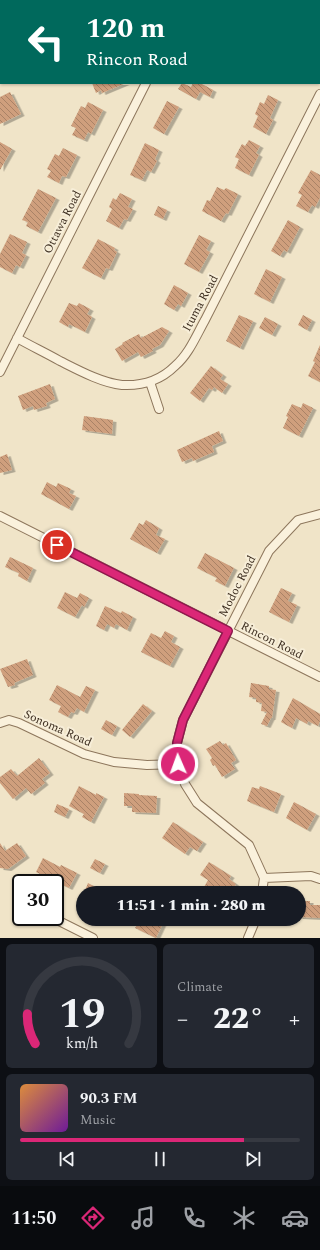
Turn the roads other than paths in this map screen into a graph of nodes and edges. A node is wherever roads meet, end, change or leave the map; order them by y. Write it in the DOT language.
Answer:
graph roads {
  1 [pos="145,84"];
  2 [pos="320,94"];
  3 [pos="17,338"];
  4 [pos="0,372"];
  5 [pos="150,382"];
  6 [pos="159,408"];
  7 [pos="320,514"];
  8 [pos="0,516"];
  9 [pos="228,631"];
  10 [pos="320,677"];
  11 [pos="0,723"];
  12 [pos="178,764"];
  13 [pos="264,878"];
  14 [pos="320,879"];
  15 [pos="263,886"];
  16 [pos="64,924"];
  17 [pos="253,926"];
  18 [pos="93,938"];
  19 [pos="248,938"];
  1 -- 3 [label="street, Ottawa Road"];
  2 -- 5 [label="street, Ituma Road"];
  3 -- 4 [label="street, Ottawa Road"];
  3 -- 5 [label="street, Ituma Road"];
  5 -- 6 [label="street"];
  7 -- 9 [label="street, Modoc Road"];
  8 -- 9 [label="street, Rincon Road"];
  9 -- 10 [label="street, Rincon Road"];
  9 -- 12 [label="street, Modoc Road"];
  11 -- 12 [label="street, Sonoma Road"];
  12 -- 13 [label="street, Modoc Road"];
  13 -- 14 [label="street"];
  13 -- 15 [label="street"];
  16 -- 18 [label="street"];
  17 -- 19 [label="street"];
}
